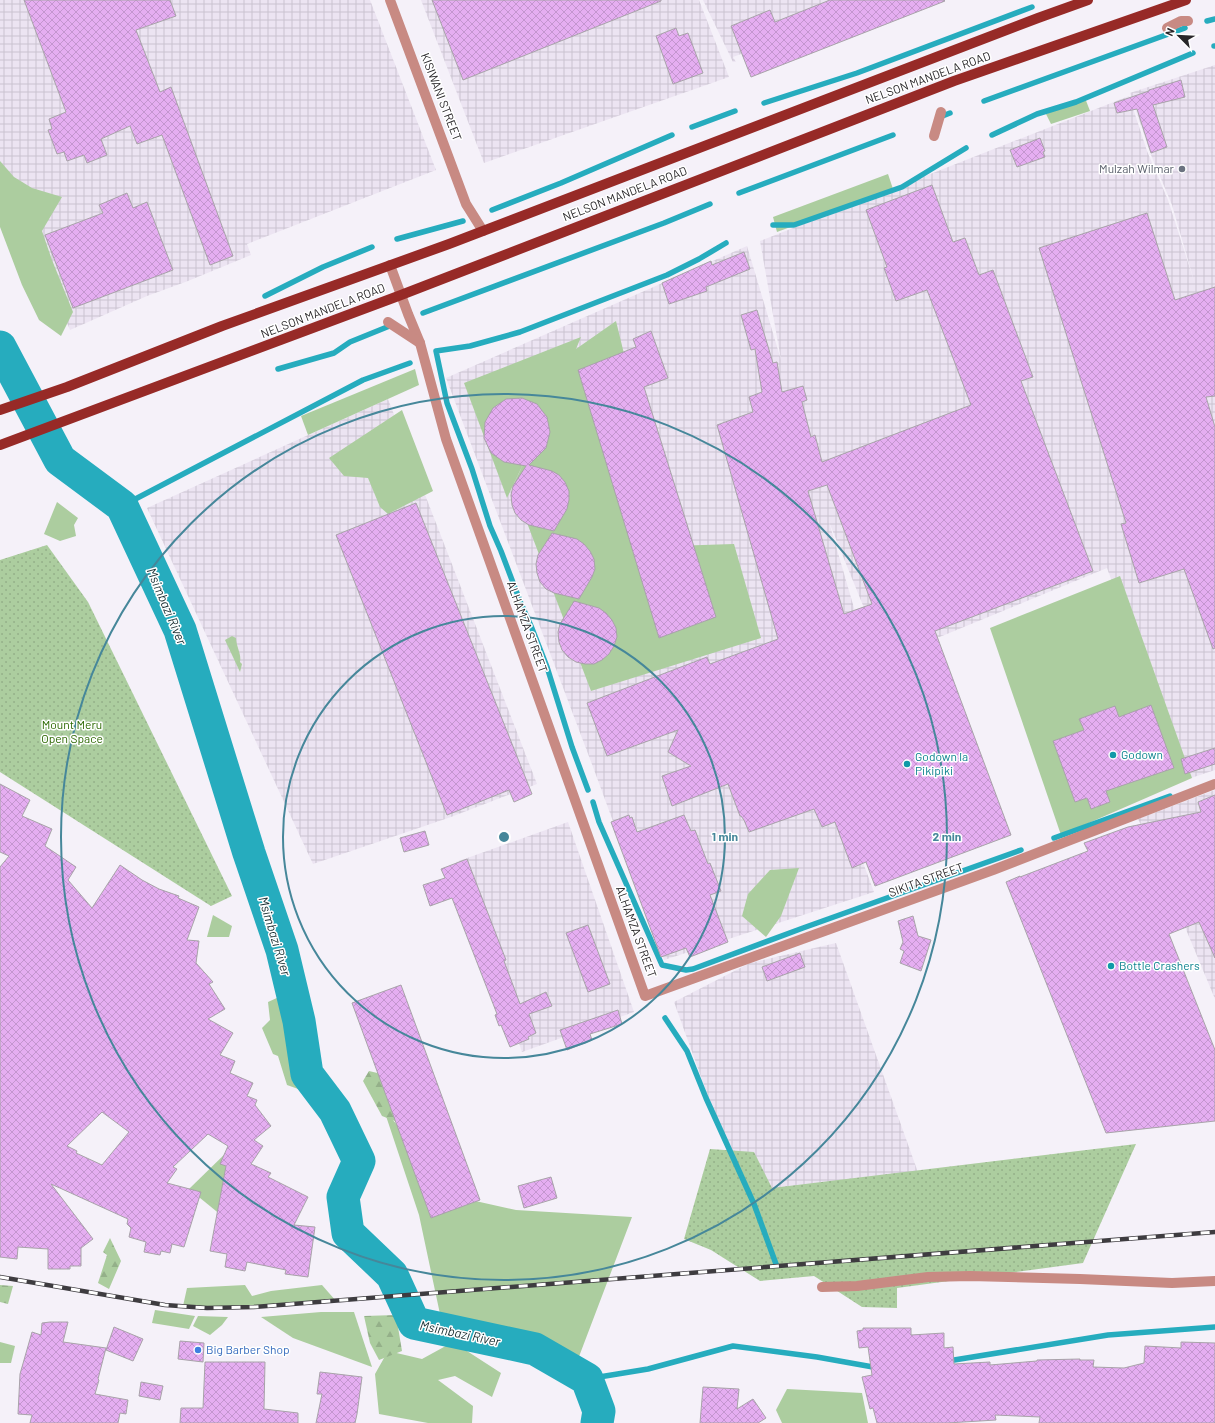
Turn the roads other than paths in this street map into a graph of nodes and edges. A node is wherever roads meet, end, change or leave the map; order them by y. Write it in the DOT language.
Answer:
graph roads {
  1 [pos="390,0"];
  2 [pos="1088,0"];
  3 [pos="1186,0"];
  4 [pos="1188,21"];
  5 [pos="1167,28"];
  6 [pos="941,112"];
  7 [pos="934,136"];
  8 [pos="483,231"];
  9 [pos="390,265"];
  10 [pos="401,295"];
  11 [pos="388,322"];
  12 [pos="420,343"];
  13 [pos="0,410"];
  14 [pos="3,444"];
  15 [pos="1215,784"];
  16 [pos="645,996"];
  17 [pos="1215,1281"];
  18 [pos="822,1287"];
  1 -- 8 [label="street, KISIWANI STREET"];
  2 -- 8 [label="main road, NELSON MANDELA ROAD"];
  3 -- 10 [label="main road, NELSON MANDELA ROAD"];
  4 -- 5 [label="street"];
  6 -- 7 [label="street"];
  8 -- 9 [label="main road, NELSON MANDELA ROAD"];
  9 -- 10 [label="street, ALHAMZA STREET"];
  9 -- 13 [label="main road, NELSON MANDELA ROAD"];
  10 -- 12 [label="street, ALHAMZA STREET"];
  10 -- 14 [label="main road, NELSON MANDELA ROAD"];
  11 -- 12 [label="street"];
  12 -- 16 [label="street, ALHAMZA STREET"];
  15 -- 16 [label="street, SIKITA STREET"];
  17 -- 18 [label="street"];
}
